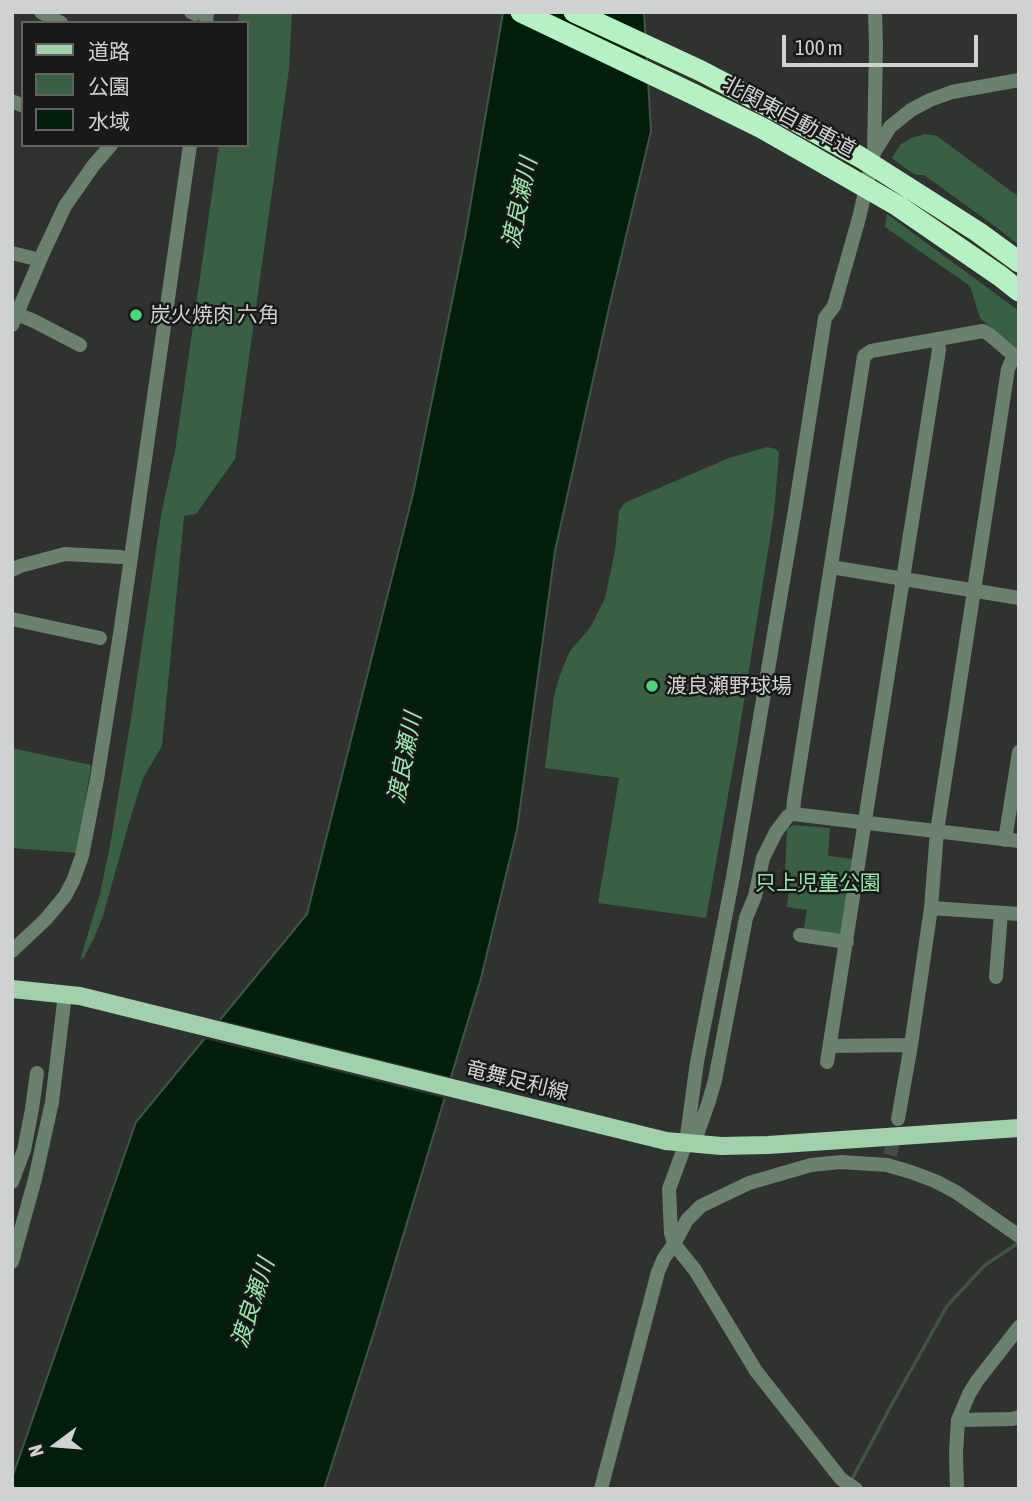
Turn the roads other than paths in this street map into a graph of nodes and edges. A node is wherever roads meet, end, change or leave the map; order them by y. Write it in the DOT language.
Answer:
graph roads {
  1 [pos="40,12"];
  2 [pos="521,12"];
  3 [pos="574,12"];
  4 [pos="875,12"];
  5 [pos="57,21"];
  6 [pos="1019,80"];
  7 [pos="109,147"];
  8 [pos="190,147"];
  9 [pos="874,153"];
  10 [pos="12,253"];
  11 [pos="40,260"];
  12 [pos="1019,262"];
  13 [pos="12,282"];
  14 [pos="29,285"];
  15 [pos="1019,291"];
  16 [pos="15,319"];
  17 [pos="937,339"];
  18 [pos="80,345"];
  19 [pos="1016,357"];
  20 [pos="121,557"];
  21 [pos="831,567"];
  22 [pos="12,570"];
  23 [pos="904,580"];
  24 [pos="974,591"];
  25 [pos="1019,598"];
  26 [pos="12,619"];
  27 [pos="100,638"];
  28 [pos="1019,752"];
  29 [pos="793,814"];
  30 [pos="865,822"];
  31 [pos="937,831"];
  32 [pos="1012,840"];
  33 [pos="931,908"];
  34 [pos="1001,913"];
  35 [pos="1019,914"];
  36 [pos="800,936"];
  37 [pos="847,942"];
  38 [pos="15,945"];
  39 [pos="996,978"];
  40 [pos="12,989"];
  41 [pos="72,995"];
  42 [pos="911,1045"];
  43 [pos="830,1046"];
  44 [pos="827,1062"];
  45 [pos="37,1073"];
  46 [pos="898,1119"];
  47 [pos="1019,1128"];
  48 [pos="685,1143"];
  49 [pos="13,1177"];
  50 [pos="1019,1236"];
  51 [pos="674,1244"];
  52 [pos="12,1262"];
  53 [pos="1019,1327"];
  54 [pos="1019,1417"];
  55 [pos="958,1420"];
  56 [pos="601,1489"];
  57 [pos="856,1489"];
  58 [pos="957,1489"];
  1 -- 5 [label="street"];
  2 -- 15 [label="highway, 北関東自動車道"];
  3 -- 12 [label="highway, 北関東自動車道"];
  4 -- 9 [label="street"];
  6 -- 9 [label="street"];
  7 -- 11 [label="street"];
  8 -- 38 [label="street"];
  9 -- 48 [label="street"];
  10 -- 11 [label="street"];
  11 -- 14 [label="street"];
  13 -- 14 [label="street"];
  14 -- 16 [label="street"];
  16 -- 18 [label="street"];
  17 -- 19 [label="street"];
  17 -- 21 [label="street"];
  17 -- 23 [label="street"];
  19 -- 24 [label="street"];
  20 -- 22 [label="street"];
  21 -- 23 [label="street"];
  21 -- 29 [label="street"];
  23 -- 24 [label="street"];
  23 -- 30 [label="street"];
  24 -- 25 [label="street"];
  24 -- 31 [label="street"];
  26 -- 27 [label="street"];
  28 -- 32 [label="street"];
  29 -- 30 [label="street"];
  29 -- 48 [label="street"];
  30 -- 31 [label="street"];
  30 -- 37 [label="street"];
  31 -- 32 [label="street"];
  31 -- 33 [label="street"];
  33 -- 34 [label="street"];
  33 -- 42 [label="street"];
  34 -- 35 [label="street"];
  34 -- 39 [label="street"];
  36 -- 37 [label="street"];
  37 -- 43 [label="street"];
  40 -- 41 [label="main road, 竜舞足利線"];
  41 -- 48 [label="main road, 竜舞足利線"];
  41 -- 52 [label="street"];
  42 -- 43 [label="street"];
  42 -- 46 [label="street"];
  43 -- 44 [label="street"];
  45 -- 49 [label="street"];
  47 -- 48 [label="main road, 竜舞足利線"];
  48 -- 51 [label="street"];
  50 -- 51 [label="street"];
  51 -- 56 [label="street"];
  51 -- 57 [label="street"];
  53 -- 55 [label="street"];
  54 -- 55 [label="street"];
  55 -- 58 [label="street"];
}
